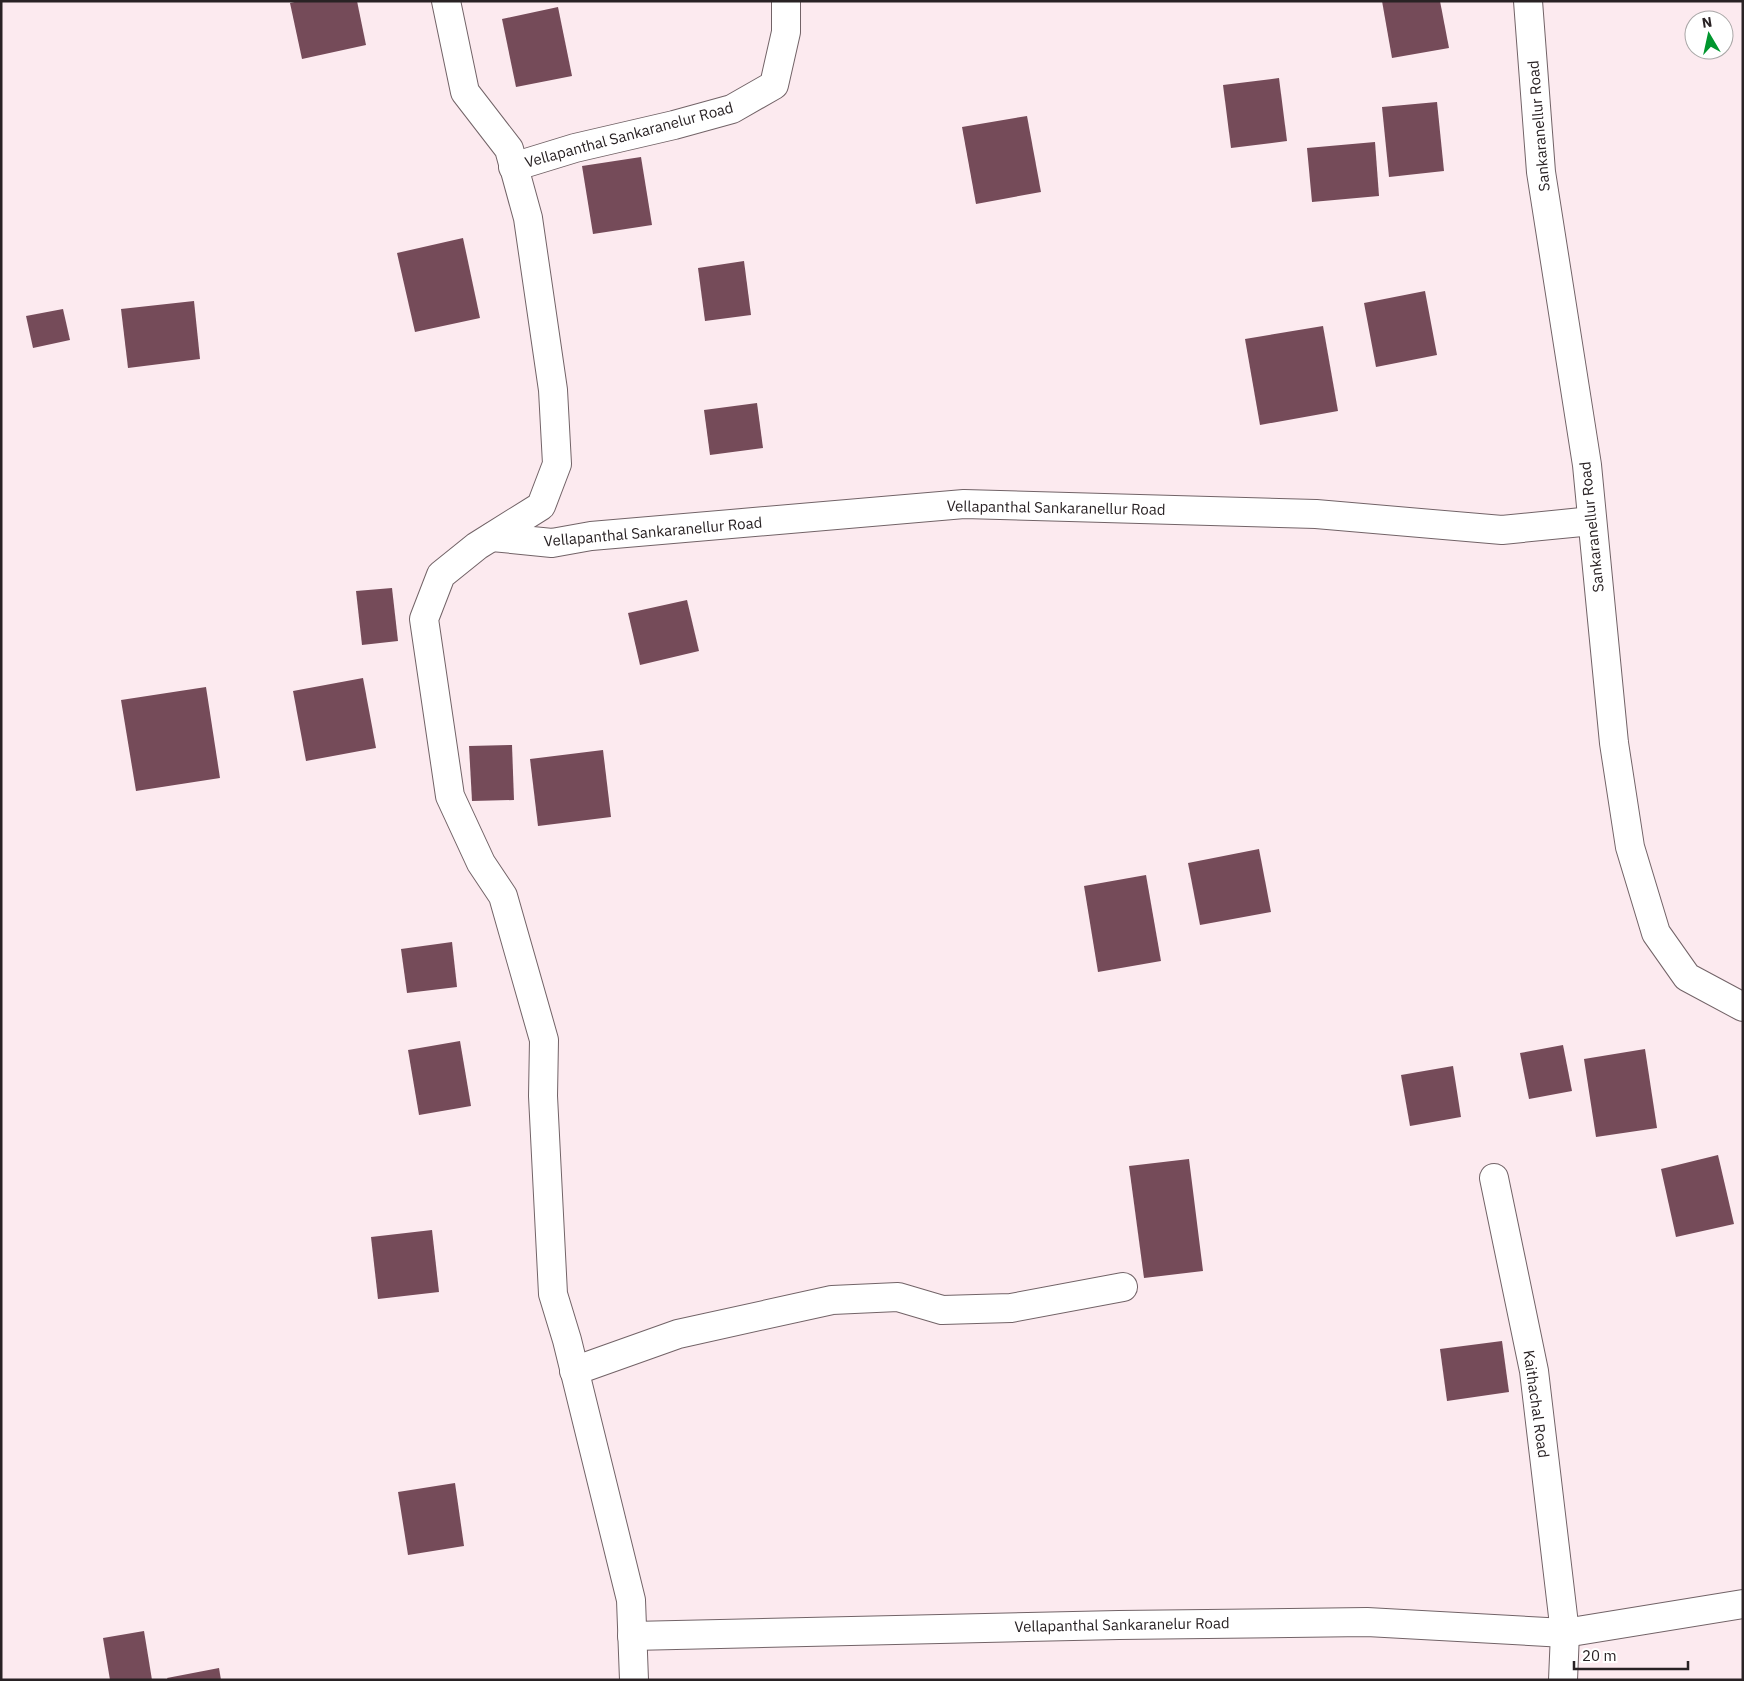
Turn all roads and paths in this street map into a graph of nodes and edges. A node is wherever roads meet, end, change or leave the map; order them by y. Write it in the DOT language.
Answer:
graph roads {
  1 [pos="446,1"];
  2 [pos="786,1"];
  3 [pos="1528,1"];
  4 [pos="513,167"];
  5 [pos="1592,522"];
  6 [pos="492,537"];
  7 [pos="1743,1007"];
  8 [pos="1494,1178"];
  9 [pos="1123,1287"];
  10 [pos="574,1371"];
  11 [pos="1743,1604"];
  12 [pos="1565,1634"];
  13 [pos="632,1636"];
  14 [pos="634,1680"];
  15 [pos="1563,1680"];
  1 -- 4 [label="street"];
  2 -- 4 [label="street, Vellapanthal Sankaranelur Road"];
  3 -- 5 [label="street, Sankaranellur Road"];
  4 -- 6 [label="street"];
  5 -- 6 [label="street, Vellapanthal Sankaranellur Road"];
  5 -- 7 [label="street, Sankaranellur Road"];
  6 -- 10 [label="street"];
  8 -- 12 [label="street, Kaithachal Road"];
  9 -- 10 [label="street"];
  10 -- 13 [label="street"];
  11 -- 12 [label="street, Vellapanthal Sankaranelur Road"];
  12 -- 13 [label="street, Vellapanthal Sankaranelur Road"];
  12 -- 15 [label="street"];
  13 -- 14 [label="street"];
}
